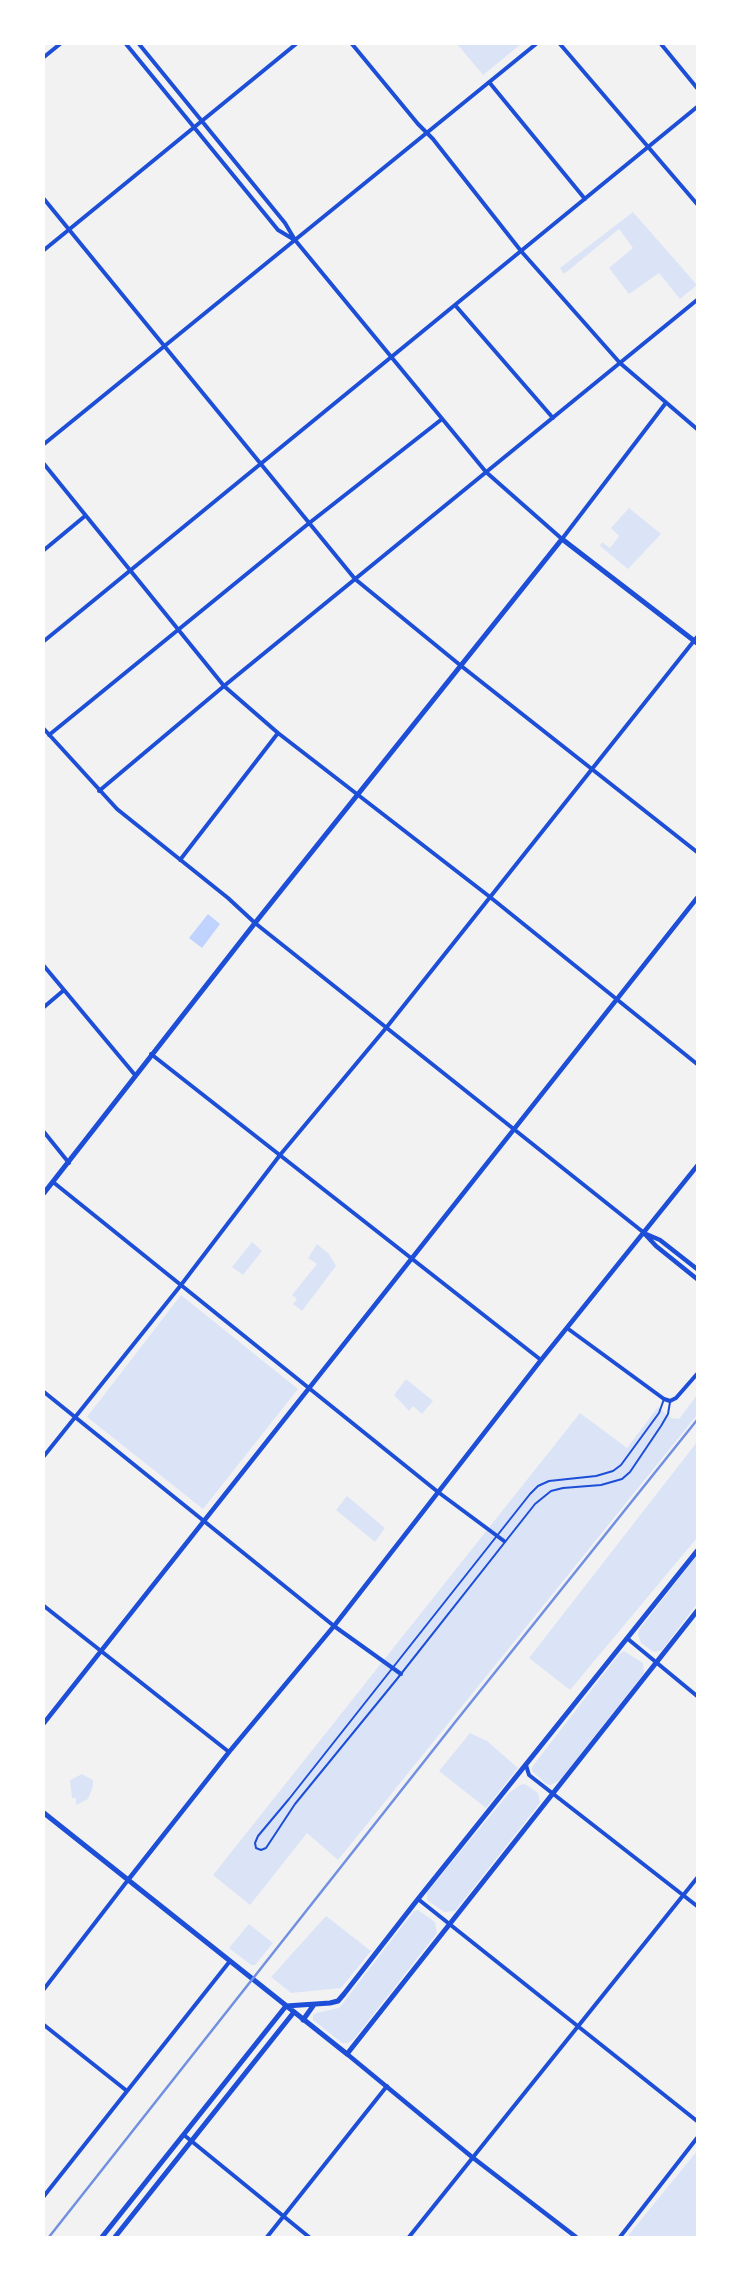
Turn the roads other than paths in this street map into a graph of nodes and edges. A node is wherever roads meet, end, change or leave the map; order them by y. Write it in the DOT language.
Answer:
graph roads {
  1 [pos="60,44"];
  2 [pos="126,44"];
  3 [pos="139,44"];
  4 [pos="296,44"];
  5 [pos="352,44"];
  6 [pos="536,44"];
  7 [pos="560,44"];
  8 [pos="661,44"];
  9 [pos="44,57"];
  10 [pos="489,82"];
  11 [pos="697,88"];
  12 [pos="697,107"];
  13 [pos="201,121"];
  14 [pos="193,128"];
  15 [pos="427,133"];
  16 [pos="648,147"];
  17 [pos="44,199"];
  18 [pos="585,199"];
  19 [pos="697,204"];
  20 [pos="69,229"];
  21 [pos="295,240"];
  22 [pos="44,250"];
  23 [pos="521,250"];
  24 [pos="697,300"];
  25 [pos="454,305"];
  26 [pos="165,346"];
  27 [pos="392,357"];
  28 [pos="620,363"];
  29 [pos="666,404"];
  30 [pos="552,418"];
  31 [pos="442,419"];
  32 [pos="697,429"];
  33 [pos="44,444"];
  34 [pos="44,464"];
  35 [pos="260,464"];
  36 [pos="486,472"];
  37 [pos="85,516"];
  38 [pos="308,524"];
  39 [pos="562,539"];
  40 [pos="44,550"];
  41 [pos="130,571"];
  42 [pos="355,580"];
  43 [pos="179,631"];
  44 [pos="696,640"];
  45 [pos="44,641"];
  46 [pos="460,665"];
  47 [pos="224,686"];
  48 [pos="44,729"];
  49 [pos="278,733"];
  50 [pos="49,735"];
  51 [pos="591,768"];
  52 [pos="99,791"];
  53 [pos="357,794"];
  54 [pos="697,852"];
  55 [pos="180,860"];
  56 [pos="490,897"];
  57 [pos="697,898"];
  58 [pos="254,923"];
  59 [pos="44,966"];
  60 [pos="64,990"];
  61 [pos="618,1000"];
  62 [pos="44,1007"];
  63 [pos="386,1028"];
  64 [pos="151,1054"];
  65 [pos="697,1064"];
  66 [pos="135,1075"];
  67 [pos="514,1130"];
  68 [pos="44,1132"];
  69 [pos="280,1155"];
  70 [pos="69,1163"];
  71 [pos="697,1166"];
  72 [pos="53,1182"];
  73 [pos="44,1193"];
  74 [pos="643,1232"];
  75 [pos="412,1260"];
  76 [pos="697,1269"];
  77 [pos="697,1279"];
  78 [pos="181,1285"];
  79 [pos="567,1328"];
  80 [pos="541,1360"];
  81 [pos="697,1374"];
  82 [pos="308,1387"];
  83 [pos="44,1392"];
  84 [pos="664,1399"];
  85 [pos="670,1401"];
  86 [pos="75,1417"];
  87 [pos="44,1456"];
  88 [pos="438,1492"];
  89 [pos="206,1521"];
  90 [pos="498,1536"];
  91 [pos="504,1542"];
  92 [pos="697,1550"];
  93 [pos="44,1606"];
  94 [pos="697,1611"];
  95 [pos="334,1626"];
  96 [pos="628,1639"];
  97 [pos="100,1651"];
  98 [pos="657,1663"];
  99 [pos="393,1668"];
  100 [pos="401,1674"];
  101 [pos="697,1696"];
  102 [pos="44,1722"];
  103 [pos="229,1752"];
  104 [pos="526,1765"];
  105 [pos="553,1793"];
  106 [pos="44,1813"];
  107 [pos="697,1878"];
  108 [pos="128,1880"];
  109 [pos="684,1896"];
  110 [pos="418,1898"];
  111 [pos="697,1906"];
  112 [pos="449,1924"];
  113 [pos="230,1961"];
  114 [pos="44,1989"];
  115 [pos="286,2006"];
  116 [pos="313,2006"];
  117 [pos="294,2012"];
  118 [pos="304,2020"];
  119 [pos="44,2025"];
  120 [pos="578,2025"];
  121 [pos="347,2054"];
  122 [pos="387,2086"];
  123 [pos="127,2091"];
  124 [pos="697,2121"];
  125 [pos="184,2135"];
  126 [pos="697,2138"];
  127 [pos="192,2141"];
  128 [pos="472,2157"];
  129 [pos="44,2196"];
  130 [pos="284,2218"];
  131 [pos="102,2237"];
  132 [pos="115,2237"];
  133 [pos="267,2237"];
  134 [pos="309,2237"];
  135 [pos="409,2237"];
  136 [pos="576,2237"];
  137 [pos="620,2237"];
  1 -- 9 [label="street"];
  2 -- 14 [label="street"];
  3 -- 13 [label="street"];
  4 -- 13 [label="street"];
  5 -- 15 [label="street"];
  6 -- 10 [label="street"];
  7 -- 16 [label="street"];
  8 -- 11 [label="street"];
  10 -- 15 [label="street"];
  10 -- 18 [label="street"];
  12 -- 16 [label="street"];
  13 -- 14 [label="street"];
  13 -- 21 [label="street"];
  14 -- 20 [label="street"];
  14 -- 21 [label="street"];
  15 -- 21 [label="street"];
  15 -- 23 [label="street"];
  16 -- 18 [label="street"];
  16 -- 19 [label="street"];
  17 -- 20 [label="street"];
  18 -- 23 [label="street"];
  20 -- 22 [label="street"];
  20 -- 26 [label="street"];
  21 -- 26 [label="street"];
  21 -- 27 [label="street"];
  23 -- 25 [label="street"];
  23 -- 28 [label="street"];
  24 -- 28 [label="street"];
  25 -- 27 [label="street"];
  25 -- 30 [label="street"];
  26 -- 33 [label="street"];
  26 -- 35 [label="street"];
  27 -- 31 [label="street"];
  27 -- 35 [label="street"];
  28 -- 29 [label="street"];
  28 -- 30 [label="street"];
  29 -- 32 [label="street"];
  29 -- 39 [label="street"];
  30 -- 36 [label="street"];
  31 -- 36 [label="street"];
  31 -- 38 [label="street"];
  34 -- 37 [label="street"];
  35 -- 38 [label="street"];
  35 -- 41 [label="street"];
  36 -- 39 [label="street"];
  36 -- 42 [label="street"];
  37 -- 40 [label="street"];
  37 -- 41 [label="street"];
  38 -- 42 [label="street"];
  38 -- 43 [label="street"];
  39 -- 44 [label="main road"];
  39 -- 46 [label="main road"];
  41 -- 43 [label="street"];
  41 -- 45 [label="street"];
  42 -- 46 [label="street"];
  42 -- 47 [label="street"];
  43 -- 47 [label="street"];
  43 -- 50 [label="street"];
  44 -- 51 [label="street"];
  46 -- 51 [label="street"];
  46 -- 53 [label="main road"];
  47 -- 49 [label="street"];
  47 -- 52 [label="street"];
  48 -- 50 [label="street"];
  49 -- 53 [label="street"];
  49 -- 55 [label="street"];
  50 -- 52 [label="street"];
  51 -- 54 [label="street"];
  51 -- 56 [label="street"];
  52 -- 55 [label="street"];
  53 -- 56 [label="street"];
  53 -- 58 [label="main road"];
  55 -- 58 [label="street"];
  56 -- 61 [label="street"];
  56 -- 63 [label="street"];
  57 -- 61 [label="street"];
  58 -- 63 [label="street"];
  58 -- 64 [label="main road"];
  59 -- 60 [label="street"];
  60 -- 62 [label="street"];
  60 -- 66 [label="street"];
  61 -- 65 [label="street"];
  61 -- 67 [label="street"];
  63 -- 67 [label="street"];
  63 -- 69 [label="street"];
  64 -- 66 [label="main road"];
  64 -- 69 [label="street"];
  66 -- 70 [label="main road"];
  67 -- 74 [label="street"];
  67 -- 75 [label="street"];
  68 -- 70 [label="street"];
  69 -- 75 [label="street"];
  69 -- 78 [label="street"];
  70 -- 72 [label="main road"];
  71 -- 74 [label="street"];
  72 -- 73 [label="main road"];
  72 -- 78 [label="street"];
  74 -- 76 [label="street"];
  74 -- 77 [label="street"];
  74 -- 79 [label="street"];
  75 -- 80 [label="street"];
  75 -- 82 [label="street"];
  78 -- 82 [label="street"];
  78 -- 86 [label="street"];
  79 -- 80 [label="street"];
  79 -- 84 [label="street"];
  80 -- 88 [label="street"];
  81 -- 85 [label="street"];
  82 -- 88 [label="street"];
  82 -- 89 [label="street"];
  83 -- 86 [label="street"];
  84 -- 85 [label="street"];
  84 -- 90 [label="lane"];
  85 -- 91 [label="lane"];
  86 -- 87 [label="street"];
  86 -- 89 [label="street"];
  88 -- 90 [label="street"];
  88 -- 95 [label="street"];
  89 -- 95 [label="street"];
  89 -- 97 [label="street"];
  90 -- 91 [label="street"];
  90 -- 99 [label="lane"];
  91 -- 100 [label="lane"];
  92 -- 96 [label="main road"];
  93 -- 97 [label="street"];
  94 -- 98 [label="main road"];
  95 -- 99 [label="street"];
  95 -- 103 [label="street"];
  96 -- 98 [label="street"];
  96 -- 104 [label="main road"];
  97 -- 102 [label="street"];
  97 -- 103 [label="street"];
  98 -- 101 [label="street"];
  98 -- 105 [label="main road"];
  99 -- 100 [label="street"];
  99 -- 100 [label="lane"];
  103 -- 108 [label="street"];
  104 -- 105 [label="street"];
  104 -- 110 [label="main road"];
  105 -- 109 [label="street"];
  105 -- 112 [label="main road"];
  106 -- 108 [label="main road"];
  107 -- 109 [label="street"];
  108 -- 113 [label="main road"];
  108 -- 114 [label="street"];
  109 -- 111 [label="street"];
  109 -- 120 [label="street"];
  110 -- 112 [label="street"];
  110 -- 116 [label="main road"];
  112 -- 120 [label="street"];
  112 -- 121 [label="main road"];
  113 -- 115 [label="main road"];
  113 -- 123 [label="street"];
  115 -- 116 [label="main road"];
  115 -- 117 [label="main road"];
  115 -- 125 [label="main road"];
  116 -- 118 [label="main road"];
  117 -- 118 [label="main road"];
  117 -- 127 [label="main road"];
  118 -- 121 [label="main road"];
  119 -- 123 [label="street"];
  120 -- 124 [label="street"];
  120 -- 128 [label="street"];
  121 -- 122 [label="street"];
  122 -- 128 [label="street"];
  122 -- 130 [label="street"];
  123 -- 129 [label="street"];
  125 -- 127 [label="street"];
  125 -- 131 [label="main road"];
  126 -- 137 [label="street"];
  127 -- 130 [label="street"];
  127 -- 132 [label="main road"];
  128 -- 135 [label="street"];
  128 -- 136 [label="street"];
  130 -- 133 [label="street"];
  130 -- 134 [label="street"];
}
